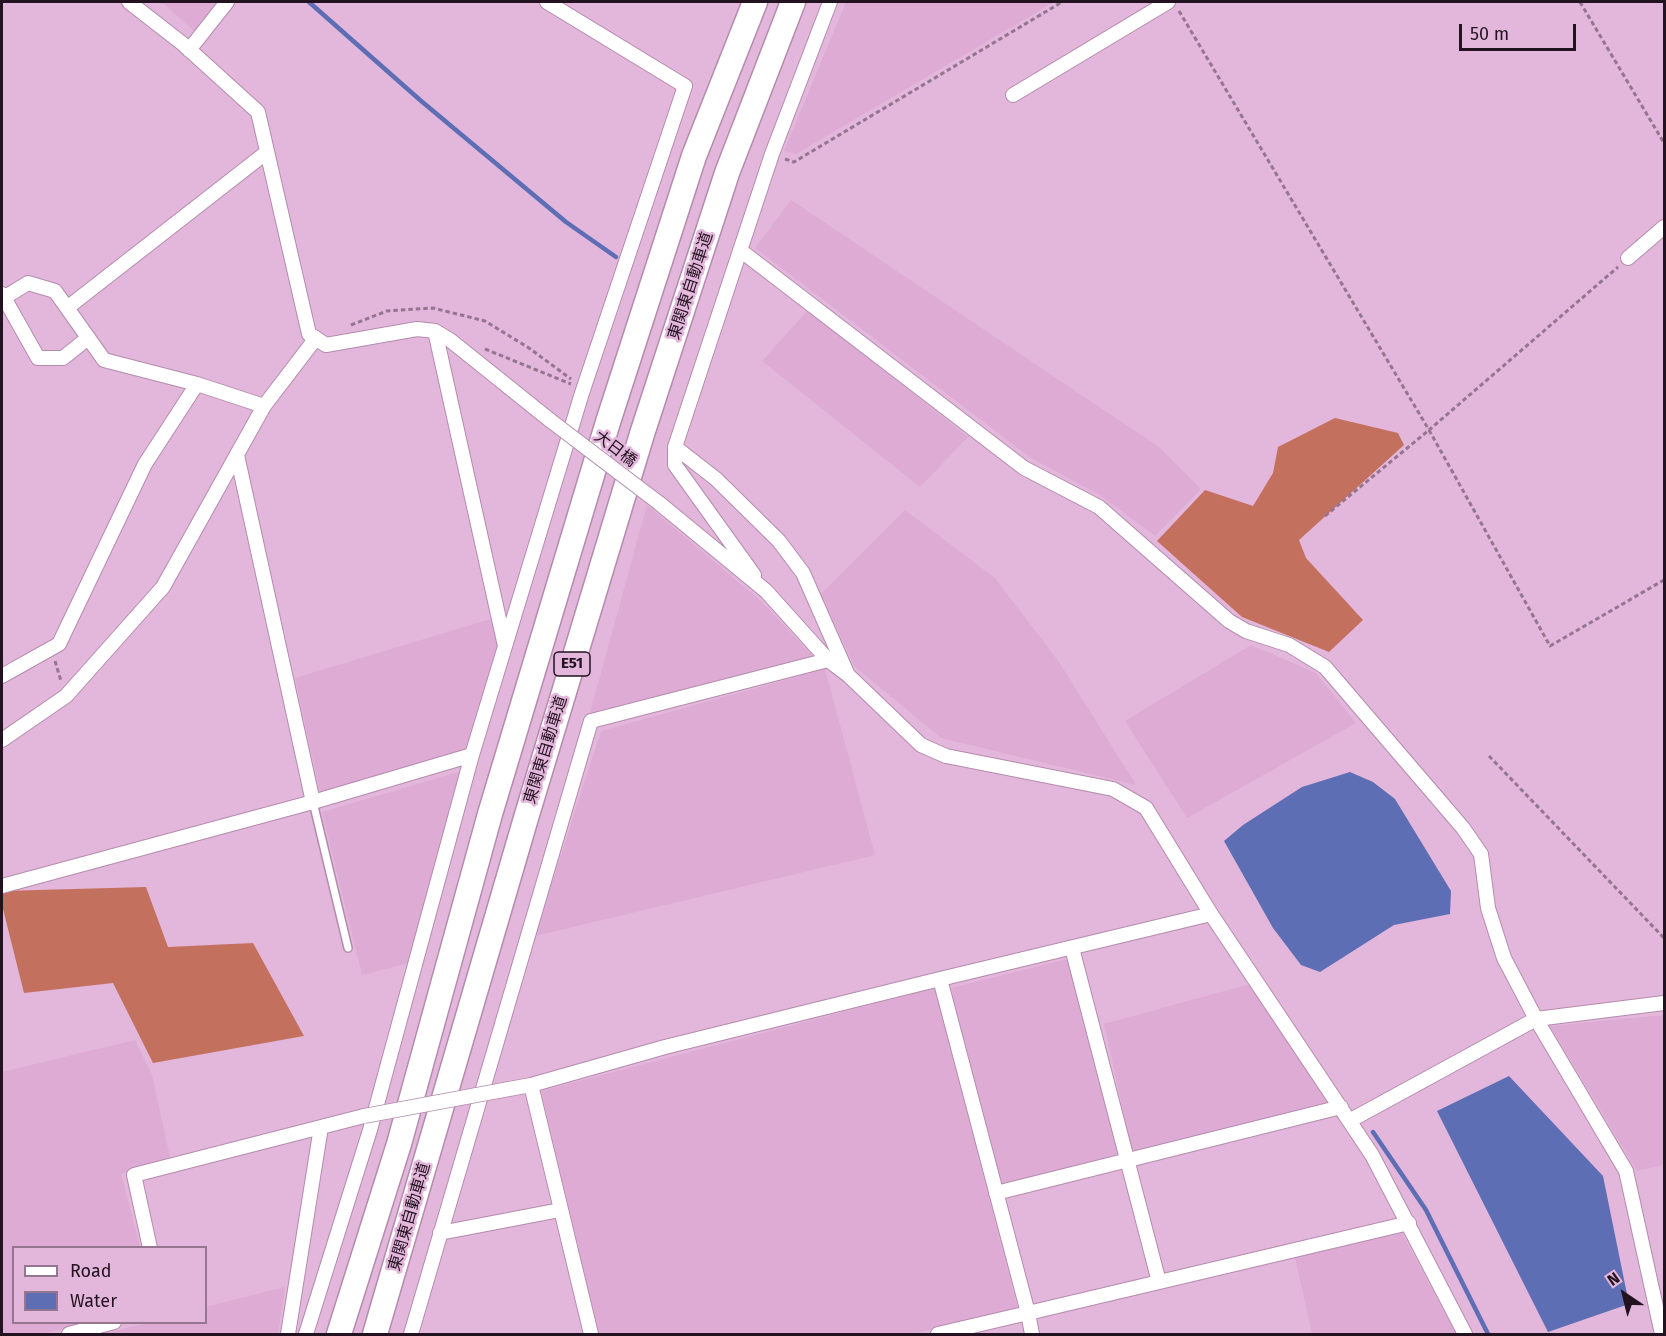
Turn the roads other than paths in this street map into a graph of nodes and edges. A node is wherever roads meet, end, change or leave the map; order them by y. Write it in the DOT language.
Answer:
graph roads {
  1 [pos="129,2"];
  2 [pos="227,2"];
  3 [pos="547,2"];
  4 [pos="755,2"];
  5 [pos="793,2"];
  6 [pos="830,2"];
  7 [pos="1168,2"];
  8 [pos="189,50"];
  9 [pos="1013,95"];
  10 [pos="267,152"];
  11 [pos="1665,227"];
  12 [pos="740,250"];
  13 [pos="1628,258"];
  14 [pos="2,297"];
  15 [pos="67,308"];
  16 [pos="435,331"];
  17 [pos="88,338"];
  18 [pos="316,338"];
  19 [pos="197,384"];
  20 [pos="264,406"];
  21 [pos="675,447"];
  22 [pos="237,456"];
  23 [pos="766,591"];
  24 [pos="505,648"];
  25 [pos="828,660"];
  26 [pos="848,675"];
  27 [pos="2,676"];
  28 [pos="2,740"];
  29 [pos="472,755"];
  30 [pos="312,802"];
  31 [pos="2,886"];
  32 [pos="1211,914"];
  33 [pos="348,948"];
  34 [pos="1072,948"];
  35 [pos="940,979"];
  36 [pos="1665,1003"];
  37 [pos="1536,1019"];
  38 [pos="531,1085"];
  39 [pos="1341,1107"];
  40 [pos="1349,1121"];
  41 [pos="321,1127"];
  42 [pos="1126,1161"];
  43 [pos="996,1193"];
  44 [pos="560,1210"];
  45 [pos="1409,1223"];
  46 [pos="440,1233"];
  47 [pos="150,1246"];
  48 [pos="1159,1282"];
  49 [pos="1028,1313"];
  50 [pos="110,1324"];
  51 [pos="1662,1326"];
  52 [pos="69,1335"];
  53 [pos="288,1335"];
  54 [pos="306,1335"];
  55 [pos="339,1335"];
  56 [pos="375,1335"];
  57 [pos="411,1335"];
  58 [pos="591,1335"];
  59 [pos="938,1335"];
  60 [pos="1032,1335"];
  61 [pos="1465,1335"];
  1 -- 8 [label="street"];
  2 -- 8 [label="street"];
  3 -- 24 [label="street"];
  4 -- 55 [label="highway, 東関東自動車道 / E51"];
  5 -- 56 [label="highway, 東関東自動車道 / E51"];
  6 -- 12 [label="street"];
  7 -- 9 [label="street"];
  8 -- 10 [label="street"];
  10 -- 15 [label="street"];
  10 -- 18 [label="street"];
  11 -- 13 [label="street"];
  12 -- 21 [label="street"];
  12 -- 37 [label="street"];
  14 -- 15 [label="street"];
  14 -- 17 [label="street"];
  15 -- 17 [label="street"];
  16 -- 18 [label="street"];
  16 -- 23 [label="street, 大日橋, bridge"];
  16 -- 24 [label="street"];
  17 -- 19 [label="street"];
  18 -- 20 [label="street"];
  19 -- 20 [label="street"];
  19 -- 27 [label="street"];
  20 -- 22 [label="street"];
  21 -- 23 [label="street"];
  21 -- 26 [label="street"];
  22 -- 28 [label="street"];
  22 -- 30 [label="street"];
  23 -- 25 [label="street"];
  24 -- 29 [label="street"];
  25 -- 26 [label="street"];
  25 -- 46 [label="street"];
  26 -- 32 [label="street"];
  29 -- 30 [label="street"];
  29 -- 54 [label="street"];
  30 -- 31 [label="street"];
  30 -- 33 [label="lane"];
  32 -- 34 [label="street"];
  32 -- 39 [label="street"];
  34 -- 35 [label="street"];
  34 -- 42 [label="street"];
  35 -- 38 [label="street"];
  35 -- 43 [label="street"];
  36 -- 37 [label="street"];
  37 -- 40 [label="street"];
  37 -- 51 [label="street"];
  38 -- 41 [label="street, bridge"];
  38 -- 44 [label="street"];
  39 -- 40 [label="street"];
  39 -- 42 [label="street"];
  40 -- 45 [label="street"];
  41 -- 47 [label="street"];
  41 -- 53 [label="street"];
  42 -- 43 [label="street"];
  42 -- 48 [label="street"];
  43 -- 49 [label="street"];
  44 -- 46 [label="street"];
  44 -- 58 [label="street"];
  45 -- 48 [label="street"];
  45 -- 61 [label="street"];
  46 -- 57 [label="street"];
  48 -- 49 [label="street"];
  49 -- 59 [label="street"];
  49 -- 60 [label="street"];
  50 -- 52 [label="street"];
}
